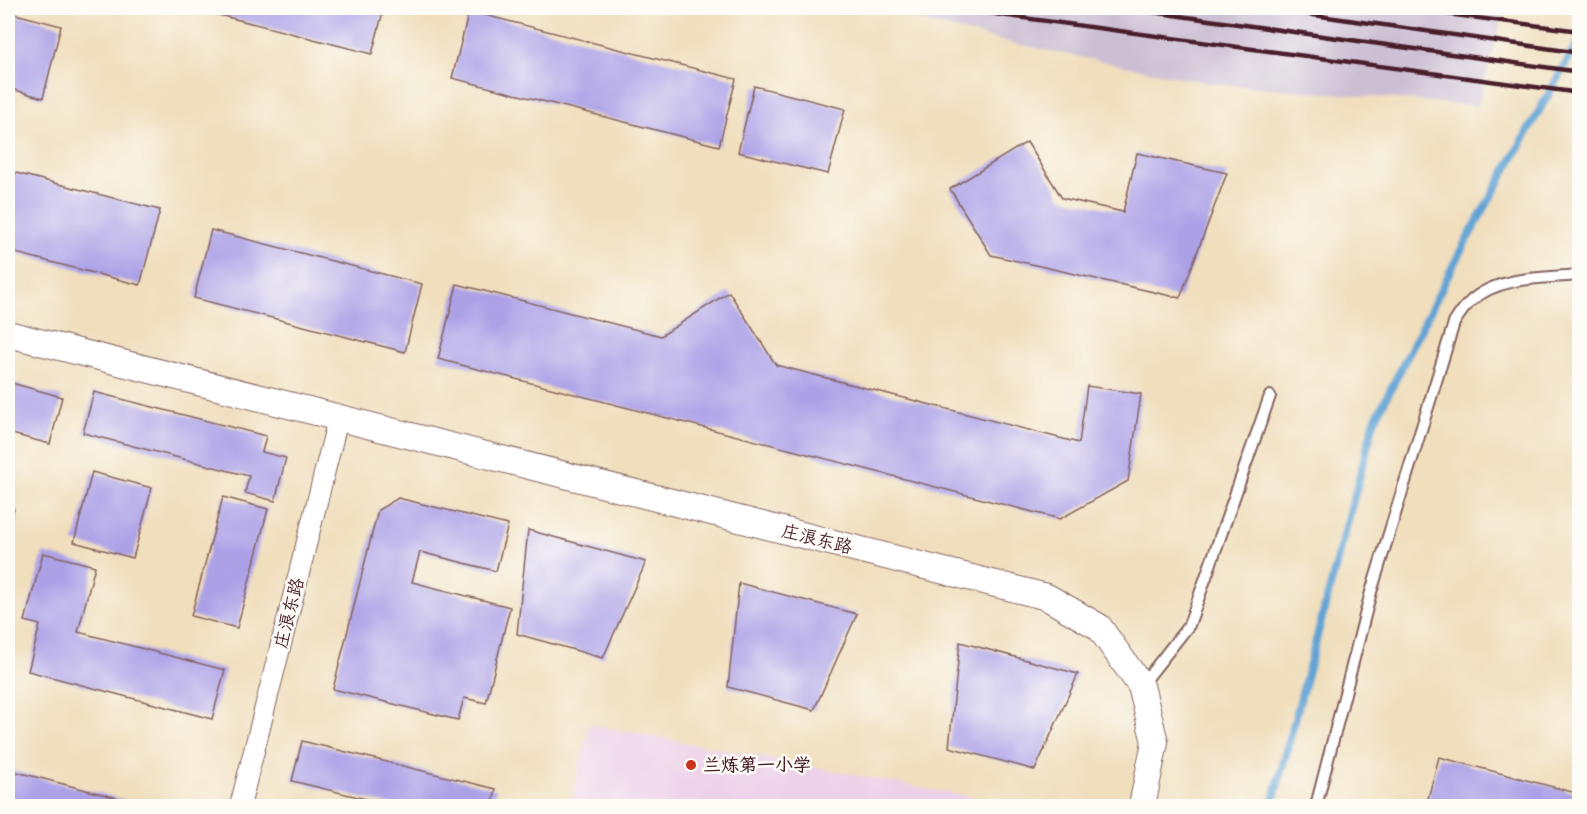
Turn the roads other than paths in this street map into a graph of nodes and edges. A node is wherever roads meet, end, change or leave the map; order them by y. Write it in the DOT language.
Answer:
graph roads {
  1 [pos="1580,275"];
  2 [pos="8,334"];
  3 [pos="1270,396"];
  4 [pos="338,419"];
  5 [pos="1141,686"];
  6 [pos="240,807"];
  7 [pos="1142,807"];
  8 [pos="1316,807"];
  1 -- 8 [label="lane"];
  2 -- 4 [label="street, 庄浪东路"];
  3 -- 5 [label="lane"];
  4 -- 5 [label="street, 庄浪东路"];
  4 -- 6 [label="street, 庄浪东路"];
  5 -- 7 [label="street, 庄浪东路"];
}
